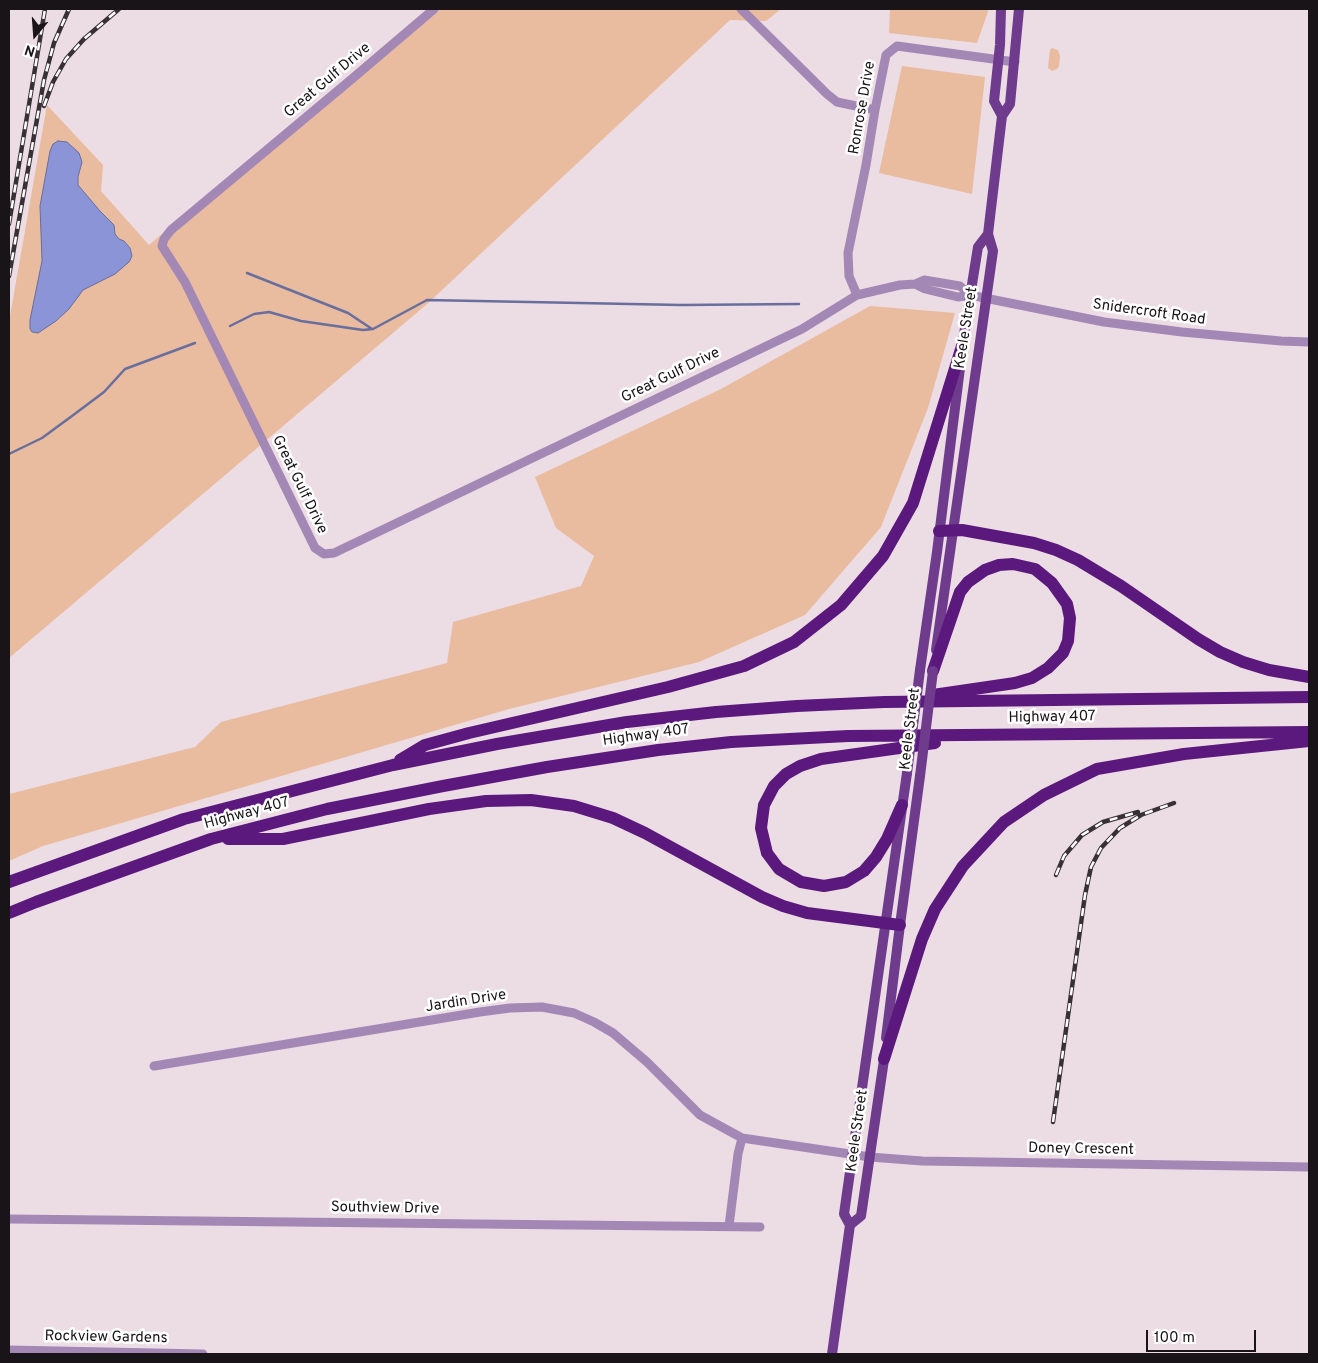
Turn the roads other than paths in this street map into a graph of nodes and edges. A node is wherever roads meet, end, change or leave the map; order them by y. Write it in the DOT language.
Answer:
graph roads {
  1 [pos="434,9"];
  2 [pos="741,9"];
  3 [pos="1001,9"];
  4 [pos="1020,9"];
  5 [pos="998,60"];
  6 [pos="1015,62"];
  7 [pos="875,110"];
  8 [pos="1002,116"];
  9 [pos="988,234"];
  10 [pos="857,295"];
  11 [pos="970,295"];
  12 [pos="986,299"];
  13 [pos="1309,342"];
  14 [pos="962,346"];
  15 [pos="939,531"];
  16 [pos="952,531"];
  17 [pos="933,670"];
  18 [pos="1309,677"];
  19 [pos="1309,697"];
  20 [pos="884,702"];
  21 [pos="1309,732"];
  22 [pos="987,735"];
  23 [pos="1309,741"];
  24 [pos="393,764"];
  25 [pos="902,805"];
  26 [pos="211,839"];
  27 [pos="9,882"];
  28 [pos="9,913"];
  29 [pos="885,923"];
  30 [pos="900,925"];
  31 [pos="884,1059"];
  32 [pos="154,1066"];
  33 [pos="742,1138"];
  34 [pos="852,1154"];
  35 [pos="870,1157"];
  36 [pos="1309,1167"];
  37 [pos="9,1219"];
  38 [pos="850,1225"];
  39 [pos="728,1226"];
  40 [pos="760,1228"];
  41 [pos="9,1350"];
  42 [pos="204,1354"];
  43 [pos="832,1354"];
  1 -- 10 [label="street, Great Gulf Drive"];
  2 -- 7 [label="street"];
  3 -- 5 [label="main road, Keele Street"];
  4 -- 6 [label="main road, Keele Street"];
  5 -- 6 [label="street, Ronrose Drive"];
  5 -- 7 [label="street, Ronrose Drive"];
  5 -- 8 [label="main road, Keele Street"];
  6 -- 8 [label="main road, Keele Street"];
  7 -- 10 [label="street, Ronrose Drive"];
  8 -- 9 [label="main road, Keele Street"];
  9 -- 11 [label="main road, Keele Street"];
  9 -- 12 [label="main road, Keele Street"];
  10 -- 11 [label="street, Great Gulf Drive"];
  11 -- 12 [label="street, Snidercroft Road"];
  11 -- 14 [label="main road, Keele Street"];
  12 -- 13 [label="street, Snidercroft Road"];
  12 -- 16 [label="main road, Keele Street"];
  14 -- 15 [label="main road, Keele Street"];
  14 -- 24 [label="highway"];
  15 -- 16 [label="highway"];
  15 -- 25 [label="main road, Keele Street, bridge"];
  16 -- 17 [label="main road, Keele Street"];
  16 -- 18 [label="highway"];
  17 -- 20 [label="highway"];
  17 -- 30 [label="main road, Keele Street, bridge"];
  19 -- 20 [label="highway, Highway 407"];
  20 -- 24 [label="highway, Highway 407"];
  21 -- 22 [label="highway, Highway 407"];
  22 -- 25 [label="highway"];
  22 -- 26 [label="highway, Highway 407"];
  23 -- 31 [label="highway"];
  24 -- 27 [label="highway, Highway 407"];
  25 -- 29 [label="main road, Keele Street"];
  26 -- 28 [label="highway, Highway 407"];
  26 -- 29 [label="highway"];
  29 -- 30 [label="highway"];
  29 -- 34 [label="main road, Keele Street"];
  30 -- 31 [label="main road, Keele Street"];
  31 -- 35 [label="main road, Keele Street"];
  32 -- 33 [label="street, Jardin Drive"];
  33 -- 34 [label="street, Jardin Drive"];
  33 -- 39 [label="street"];
  34 -- 35 [label="street, Doney Crescent"];
  34 -- 38 [label="main road, Keele Street"];
  35 -- 36 [label="street, Doney Crescent"];
  35 -- 38 [label="main road, Keele Street"];
  37 -- 39 [label="street, Southview Drive"];
  38 -- 43 [label="main road, Keele Street"];
  39 -- 40 [label="street, Southview Drive"];
  41 -- 42 [label="street, Rockview Gardens"];
}
